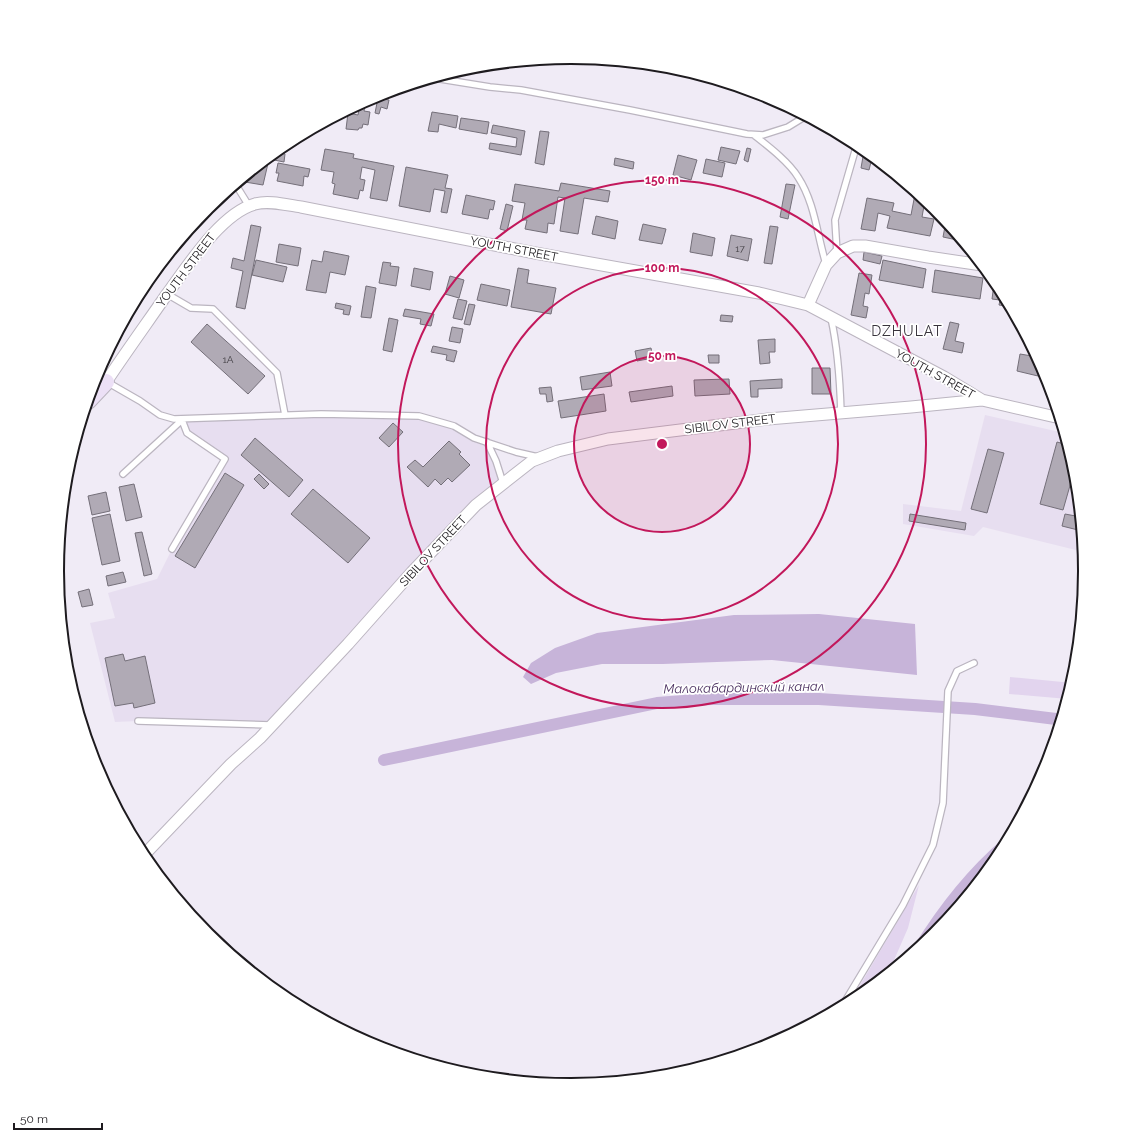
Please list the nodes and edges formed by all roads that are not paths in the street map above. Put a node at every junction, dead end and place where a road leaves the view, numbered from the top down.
1 (445, 80) edge
2 (801, 119) edge
3 (754, 134) junction
4 (855, 151) edge
5 (238, 189) edge
6 (249, 206) junction
7 (837, 253) junction
8 (975, 264) edge
9 (826, 265) junction
10 (167, 294) junction
11 (808, 305) junction
12 (831, 318) junction
13 (106, 382) junction
14 (98, 391) edge
15 (982, 400) junction
16 (841, 413) junction
17 (285, 415) junction
18 (1055, 417) edge
19 (182, 420) junction
20 (487, 442) junction
21 (540, 458) junction
22 (123, 474) dead end
23 (503, 483) junction
24 (172, 549) dead end
25 (974, 663) dead end
26 (138, 721) dead end
27 (272, 725) junction
28 (148, 850) edge
29 (848, 996) edge

1 - 3 lane
2 - 3 lane
3 - 9 lane
4 - 7 lane
5 - 6 lane
6 - 10 street, YOUTH STREET
6 - 11 street, YOUTH STREET
7 - 8 street
7 - 9 street
9 - 11 street
10 - 13 street, YOUTH STREET
10 - 17 lane
11 - 12 street, YOUTH STREET
12 - 15 street, YOUTH STREET
12 - 16 lane
13 - 14 street
13 - 19 lane
15 - 16 street, SIBILOV STREET
15 - 18 street, SIBILOV STREET
16 - 21 street, SIBILOV STREET
17 - 19 lane
17 - 20 lane
19 - 22 lane
19 - 24 lane
20 - 21 lane
20 - 23 lane
21 - 23 street, SIBILOV STREET
23 - 27 street, SIBILOV STREET
25 - 29 lane
26 - 27 lane
27 - 28 street, SIBILOV STREET

